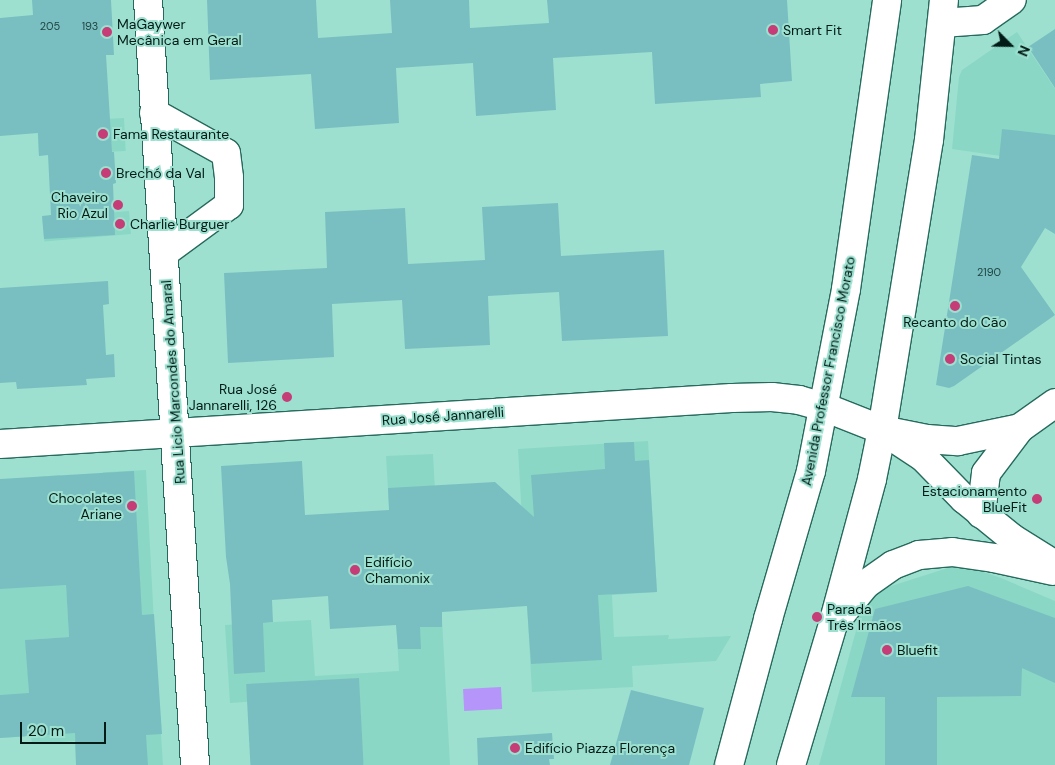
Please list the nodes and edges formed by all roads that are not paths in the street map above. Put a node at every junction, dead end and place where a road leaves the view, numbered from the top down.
1 (148, 0) edge
2 (887, 0) edge
3 (1012, 0) edge
4 (943, 12) edge
5 (154, 114) junction
6 (165, 252) junction
7 (1055, 403) edge
8 (824, 407) junction
9 (1020, 428) junction
10 (882, 430) junction
11 (176, 433) junction
12 (0, 444) edge
13 (982, 514) junction
14 (1055, 565) edge
15 (1055, 572) edge
16 (833, 624) junction
17 (195, 765) edge
18 (728, 765) edge
19 (790, 765) edge

1 - 5 main road, Rua Licio Marcondes do Amaral
2 - 8 main road, Avenida Professor Francisco Morato
3 - 4 main road
4 - 10 main road
5 - 6 main road, Rua Licio Marcondes do Amaral
5 - 6 main road
6 - 11 main road, Rua Licio Marcondes do Amaral
7 - 9 main road
8 - 10 main road, Rua José Jannarelli
8 - 11 main road, Rua José Jannarelli
8 - 18 main road, Avenida Professor Francisco Morato
9 - 10 main road
9 - 13 main road
10 - 13 main road
10 - 16 main road
11 - 12 main road, Rua José Jannarelli
11 - 17 main road, Rua Licio Marcondes do Amaral
13 - 14 main road
15 - 16 main road
16 - 19 main road

